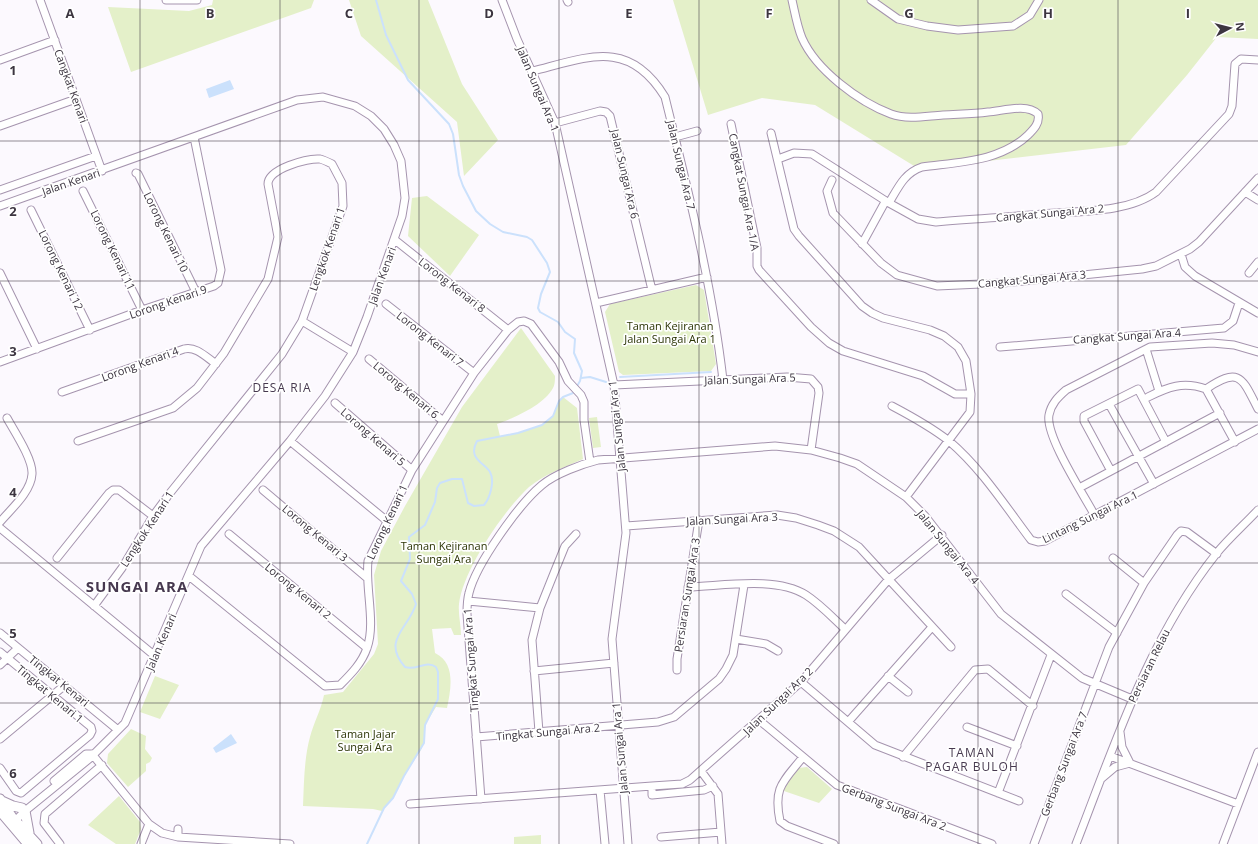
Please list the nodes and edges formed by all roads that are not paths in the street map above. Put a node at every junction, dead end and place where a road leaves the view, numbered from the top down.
1 (40, 0) edge
2 (166, 0) edge
3 (197, 0) edge
4 (502, 0) edge
5 (792, 0) edge
6 (871, 0) edge
7 (1039, 0) edge
8 (55, 40) junction
9 (0, 60) edge
10 (1258, 60) edge
11 (533, 71) junction
12 (76, 99) junction
13 (555, 123) junction
14 (731, 124) dead end
15 (0, 126) edge
16 (698, 131) dead end
17 (771, 133) dead end
18 (194, 137) junction
19 (675, 137) junction
20 (96, 156) junction
21 (778, 159) junction
22 (102, 171) junction
23 (136, 173) dead end
24 (1258, 178) edge
25 (832, 180) dead end
26 (0, 190) edge
27 (83, 191) dead end
28 (1245, 192) junction
29 (1258, 200) edge
30 (887, 202) junction
31 (0, 206) edge
32 (31, 210) dead end
33 (395, 240) junction
34 (862, 244) junction
35 (1181, 254) junction
36 (1258, 262) edge
37 (0, 272) edge
38 (1249, 273) dead end
39 (707, 277) junction
40 (652, 290) junction
41 (196, 292) junction
42 (596, 303) junction
43 (1239, 303) junction
44 (386, 304) dead end
45 (142, 310) junction
46 (1258, 313) edge
47 (302, 321) junction
48 (90, 330) junction
49 (508, 330) junction
50 (1000, 347) dead end
51 (37, 349) junction
52 (1146, 349) junction
53 (353, 352) junction
54 (1258, 352) edge
55 (369, 359) dead end
56 (0, 362) edge
57 (216, 364) junction
58 (474, 373) junction
59 (723, 380) junction
60 (614, 385) junction
61 (1206, 389) junction
62 (1159, 391) junction
63 (62, 392) dead end
64 (971, 394) junction
65 (1148, 397) dead end
66 (335, 403) dead end
67 (1109, 404) junction
68 (892, 406) dead end
69 (1258, 409) edge
70 (1220, 414) junction
71 (7, 418) dead end
72 (443, 422) junction
73 (1258, 429) edge
74 (78, 441) dead end
75 (290, 441) junction
76 (949, 442) junction
77 (1166, 442) junction
78 (1235, 442) junction
79 (811, 450) junction
80 (1138, 456) junction
81 (620, 458) junction
82 (590, 462) junction
83 (412, 470) junction
84 (1111, 471) junction
85 (1154, 484) junction
86 (1079, 488) junction
87 (263, 490) dead end
88 (906, 497) junction
89 (1258, 510) edge
90 (153, 516) junction
91 (1095, 516) junction
92 (699, 520) junction
93 (387, 521) junction
94 (0, 522) edge
95 (626, 526) junction
96 (0, 528) edge
97 (229, 534) dead end
98 (576, 534) dead end
99 (942, 535) junction
100 (1217, 554) junction
101 (57, 558) dead end
102 (1113, 558) dead end
103 (189, 576) junction
104 (366, 577) junction
105 (888, 580) junction
106 (1144, 583) junction
107 (744, 585) junction
108 (688, 587) junction
109 (1066, 594) dead end
110 (468, 601) junction
111 (94, 606) junction
112 (540, 608) junction
113 (932, 627) junction
114 (845, 629) junction
115 (0, 633) edge
116 (1117, 633) junction
117 (736, 640) junction
118 (951, 647) dead end
119 (18, 648) junction
120 (367, 648) junction
121 (0, 652) edge
122 (778, 652) dead end
123 (1051, 655) junction
124 (155, 656) junction
125 (8, 658) junction
126 (614, 663) junction
127 (0, 665) edge
128 (677, 670) dead end
129 (534, 671) junction
130 (888, 676) junction
131 (800, 682) junction
132 (65, 685) junction
133 (1094, 685) junction
134 (908, 692) dead end
135 (53, 696) junction
136 (1132, 699) junction
137 (1033, 706) junction
138 (760, 720) junction
139 (848, 722) junction
140 (619, 726) junction
141 (967, 727) dead end
142 (118, 730) junction
143 (1120, 730) junction
144 (539, 732) junction
145 (476, 737) junction
146 (0, 739) edge
147 (1016, 746) junction
148 (1258, 752) edge
149 (92, 754) junction
150 (1110, 756) junction
151 (803, 757) junction
152 (903, 757) junction
153 (1130, 763) junction
154 (102, 765) junction
155 (0, 768) edge
156 (701, 771) junction
157 (1101, 779) junction
158 (652, 786) junction
159 (713, 786) junction
160 (624, 788) junction
161 (600, 790) junction
162 (998, 793) junction
163 (481, 799) junction
164 (1, 800) edge
165 (1019, 801) dead end
166 (410, 804) dead end
167 (1238, 804) junction
168 (23, 810) junction
169 (0, 811) edge
170 (12, 821) junction
171 (149, 824) junction
172 (178, 829) dead end
173 (721, 832) junction
174 (178, 837) junction
175 (661, 837) dead end
176 (32, 842) edge
177 (60, 844) edge
178 (142, 844) edge
179 (290, 844) edge
180 (605, 844) edge
181 (628, 844) edge
182 (722, 844) edge
183 (834, 844) edge
184 (992, 844) edge
185 (1034, 844) edge
186 (1076, 844) edge
187 (1223, 844) edge

1 - 8 street, Cangkat Kenari
2 - 3 street
4 - 11 street, Jalan Sungai Ara 1
5 - 30 street
6 - 7 street
8 - 9 street
8 - 12 street, Cangkat Kenari
10 - 30 street, Cangkat Sungai Ara 2
11 - 13 street, Jalan Sungai Ara 1
11 - 19 street, Jalan Sungai Ara 7
12 - 15 street
12 - 20 street, Cangkat Kenari
13 - 40 street, Jalan Sungai Ara 6
13 - 42 street, Jalan Sungai Ara 1
14 - 64 street, Cangkat Sungai Ara 1/A
16 - 19 street
17 - 21 street
18 - 22 street, Jalan Kenari
18 - 33 street, Jalan Kenari
18 - 41 street, Lorong Kenari 9
19 - 39 street, Jalan Sungai Ara 7
20 - 22 street, Cangkat Kenari
20 - 26 street
21 - 30 street, Cangkat Sungai Ara 2
21 - 64 street
22 - 31 street, Jalan Kenari
23 - 41 street, Lorong Kenari 10
24 - 28 street, Cangkat Sungai Ara 3
25 - 34 street, Cangkat Sungai Ara 3
27 - 45 street, Lorong Kenari 11
28 - 29 street
28 - 35 street, Cangkat Sungai Ara 3
30 - 34 street
32 - 48 street, Lorong Kenari 12
33 - 49 street, Lorong Kenari 8
33 - 53 street, Jalan Kenari
34 - 35 street, Cangkat Sungai Ara 3
35 - 43 street
36 - 38 street
37 - 51 street
39 - 40 street
39 - 59 street, Jalan Sungai Ara 7
40 - 42 street
41 - 45 street, Lorong Kenari 9
42 - 60 street, Jalan Sungai Ara 1
43 - 46 street
43 - 50 street, Cangkat Sungai Ara 4
44 - 58 street, Lorong Kenari 7
45 - 48 street, Lorong Kenari 9
47 - 53 street
47 - 57 street, Lengkok Kenari 1
47 - 90 street, Lengkok Kenari 1
48 - 51 street, Lorong Kenari 9
49 - 58 street, Lorong Kenari 1
49 - 82 street, Lorong Kenari 1
51 - 56 street, Lorong Kenari 9
52 - 54 street
52 - 62 street
52 - 86 street
53 - 75 street, Jalan Kenari
55 - 72 street, Lorong Kenari 6
57 - 63 street, Lorong Kenari 4
57 - 74 street, Lengkok Kenari 1
58 - 72 street, Lorong Kenari 1
59 - 60 street, Jalan Sungai Ara 5
59 - 79 street, Jalan Sungai Ara 5
60 - 81 street, Jalan Sungai Ara 1
61 - 62 street
61 - 69 street
61 - 70 street
62 - 65 street
64 - 76 street
66 - 83 street, Lorong Kenari 5
67 - 77 street
67 - 80 street
67 - 84 street
68 - 76 street, Lintang Sungai Ara 1
70 - 77 street
70 - 78 street
71 - 94 street
72 - 83 street, Lorong Kenari 1
73 - 78 street, Lintang Sungai Ara 1
75 - 93 street
75 - 103 street, Jalan Kenari
76 - 88 street
76 - 91 street, Lintang Sungai Ara 1
77 - 80 street
78 - 85 street, Lintang Sungai Ara 1
79 - 81 street, Jalan Sungai Ara 4
79 - 88 street, Jalan Sungai Ara 4
80 - 84 street
80 - 85 street
81 - 82 street, Tingkat Sungai Ara 1
81 - 95 street, Jalan Sungai Ara 1
82 - 110 street, Tingkat Sungai Ara 1
83 - 93 street, Lorong Kenari 1
84 - 86 street
85 - 91 street, Lintang Sungai Ara 1
86 - 91 street
87 - 104 street, Lorong Kenari 3
88 - 99 street, Jalan Sungai Ara 4
89 - 100 street, Persiaran Relau
90 - 101 street
90 - 111 street, Lengkok Kenari 1
92 - 95 street, Jalan Sungai Ara 3
92 - 105 street, Jalan Sungai Ara 3
92 - 108 street, Persiaran Sungai Ara 3
93 - 104 street, Lorong Kenari 1
95 - 126 street, Jalan Sungai Ara 1
96 - 111 street
97 - 120 street, Lorong Kenari 2
98 - 112 street
99 - 105 street, Jalan Sungai Ara 2
99 - 123 street, Jalan Sungai Ara 4
100 - 106 street, Gerbang Sungai Ara 7
100 - 136 street, Persiaran Relau
102 - 106 street
103 - 120 street, Lorong Kenari 1
103 - 124 street, Jalan Kenari
104 - 120 street, Lorong Kenari 1
105 - 113 street, Jalan Sungai Ara 3
105 - 114 street, Jalan Sungai Ara 2
106 - 116 street, Gerbang Sungai Ara 7
107 - 108 street
107 - 114 street
107 - 117 street, Tingkat Sungai Ara 2
108 - 128 street, Persiaran Sungai Ara 3
109 - 116 street
110 - 112 street
110 - 145 street, Tingkat Sungai Ara 1
111 - 124 street
112 - 129 street
113 - 118 street, Jalan Sungai Ara 3
113 - 130 street
114 - 131 street, Jalan Sungai Ara 2
115 - 119 street, Tingkat Kenari
116 - 133 street, Gerbang Sungai Ara 7
117 - 122 street
117 - 140 street, Tingkat Sungai Ara 2
119 - 125 street
119 - 132 street, Tingkat Kenari
121 - 125 street, Tingkat Kenari 1
123 - 133 street, Jalan Sungai Ara 4
123 - 137 street
124 - 142 street, Jalan Kenari
125 - 127 street
125 - 135 street, Tingkat Kenari 1
126 - 129 street
126 - 140 street, Jalan Sungai Ara 1
129 - 144 street
130 - 134 street
130 - 139 street
131 - 138 street, Jalan Sungai Ara 2
131 - 139 street
132 - 135 street
132 - 142 street, Tingkat Kenari
133 - 136 street, Jalan Sungai Ara 4
133 - 185 street, Gerbang Sungai Ara 7
135 - 146 street
135 - 155 street, Tingkat Kenari 1
136 - 143 street, Persiaran Relau
137 - 147 street
137 - 152 street
138 - 151 street, Gerbang Sungai Ara 2
138 - 156 street, Jalan Sungai Ara 2
139 - 152 street
140 - 144 street, Tingkat Sungai Ara 2
140 - 160 street, Jalan Sungai Ara 1
141 - 147 street
142 - 149 street, Jalan Kenari
143 - 150 street, Persiaran Relau
143 - 153 street
144 - 145 street, Tingkat Sungai Ara 2
145 - 163 street, Tingkat Sungai Ara 1
147 - 162 street
148 - 167 street
149 - 154 street
149 - 168 street, Jalan Kenari
150 - 153 street
150 - 157 street, Persiaran Relau
151 - 183 street
151 - 184 street, Gerbang Sungai Ara 2
152 - 162 street
153 - 157 street
153 - 167 street
154 - 171 street
154 - 177 street
156 - 158 street, Jalan Sungai Ara 2
156 - 159 street
157 - 186 street, Persiaran Relau
158 - 159 street
158 - 160 street, Jalan Sungai Ara 2
159 - 173 street
160 - 161 street
160 - 181 street, Jalan Sungai Ara 1
161 - 163 street
161 - 180 street
162 - 165 street
163 - 166 street
164 - 168 main road
164 - 170 main road
167 - 187 street
168 - 170 street, Jalan Kenari
168 - 176 main road
169 - 170 main road
170 - 176 main road
171 - 174 street
171 - 178 street
172 - 174 street
173 - 175 street
173 - 182 street
174 - 179 street

